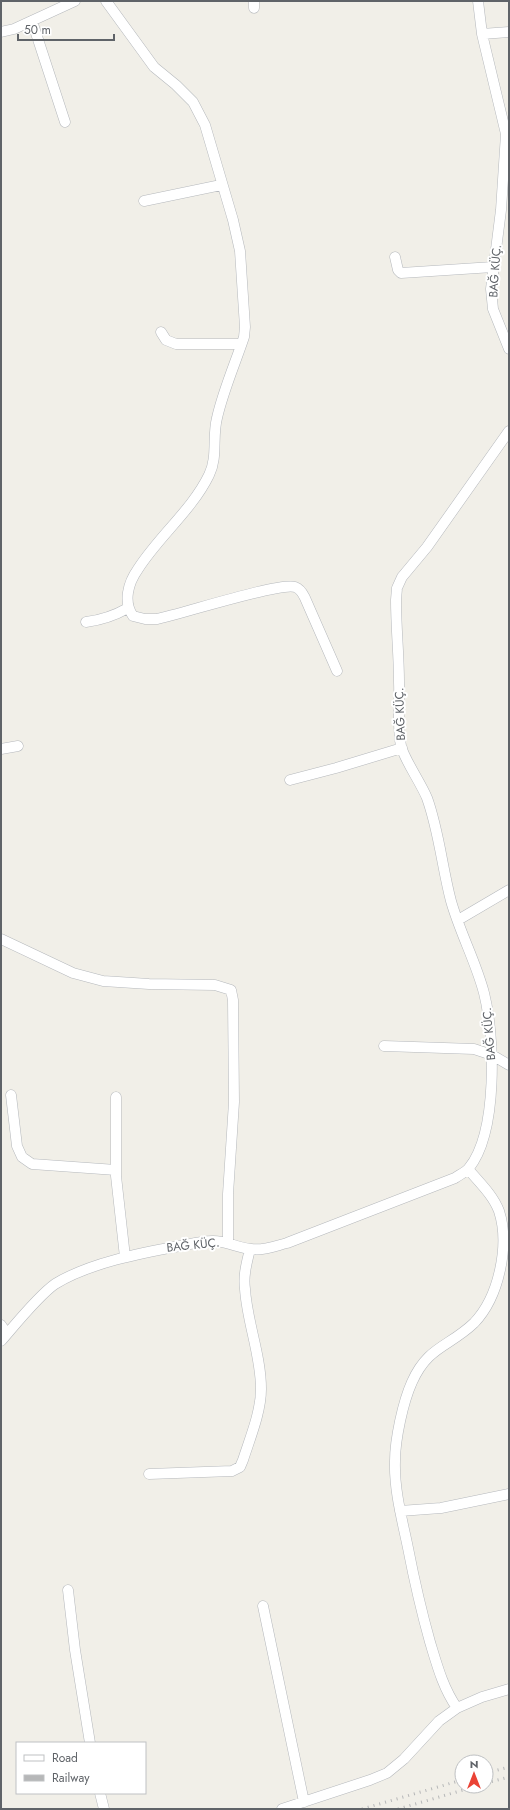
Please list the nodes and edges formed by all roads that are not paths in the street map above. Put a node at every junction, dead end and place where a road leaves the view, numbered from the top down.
1 (75, 1) edge
2 (106, 1) edge
3 (478, 1) edge
4 (32, 21) junction
5 (1, 32) edge
6 (509, 32) edge
7 (482, 34) junction
8 (66, 122) dead end
9 (508, 134) edge
10 (222, 185) junction
11 (144, 201) dead end
12 (395, 257) dead end
13 (492, 267) junction
14 (161, 332) dead end
15 (241, 344) junction
16 (509, 350) edge
17 (509, 431) edge
18 (128, 608) junction
19 (86, 622) dead end
20 (337, 671) dead end
21 (18, 746) dead end
22 (402, 748) junction
23 (1, 749) edge
24 (290, 780) dead end
25 (509, 890) edge
26 (458, 920) junction
27 (1, 938) edge
28 (384, 1046) dead end
29 (492, 1055) junction
30 (509, 1065) edge
31 (11, 1095) dead end
32 (116, 1097) dead end
33 (116, 1170) junction
34 (468, 1170) junction
35 (228, 1242) junction
36 (250, 1249) junction
37 (125, 1257) junction
38 (1, 1325) edge
39 (4, 1338) edge
40 (149, 1474) dead end
41 (509, 1494) edge
42 (400, 1511) junction
43 (68, 1590) dead end
44 (263, 1606) dead end
45 (509, 1689) edge
46 (457, 1708) junction
47 (90, 1742) edge
48 (100, 1794) edge
49 (304, 1802) junction
50 (104, 1809) edge
51 (282, 1809) edge

1 - 4 street
2 - 10 street
3 - 7 street, BAĞ KÜÇ.
4 - 5 street
4 - 8 street
6 - 7 street
7 - 9 street, BAĞ KÜÇ.
9 - 13 street, BAĞ KÜÇ.
10 - 11 street
10 - 15 street
12 - 13 street
13 - 16 street, BAĞ KÜÇ.
14 - 15 street
15 - 18 street
17 - 22 street, BAĞ KÜÇ.
18 - 19 street
18 - 20 street
21 - 23 street
22 - 24 street
22 - 26 street, BAĞ KÜÇ.
25 - 26 street
26 - 29 street, BAĞ KÜÇ.
27 - 35 street
28 - 29 street
29 - 30 street
29 - 34 street, BAĞ KÜÇ.
31 - 33 street
32 - 33 street
33 - 37 street
34 - 36 street, BAĞ KÜÇ.
34 - 42 street
35 - 36 street, BAĞ KÜÇ.
35 - 37 street, BAĞ KÜÇ.
36 - 40 street
37 - 39 street, BAĞ KÜÇ.
38 - 39 street
41 - 42 street
42 - 46 street
43 - 47 street
44 - 49 street
45 - 46 street
46 - 49 street
48 - 50 street
49 - 51 street

